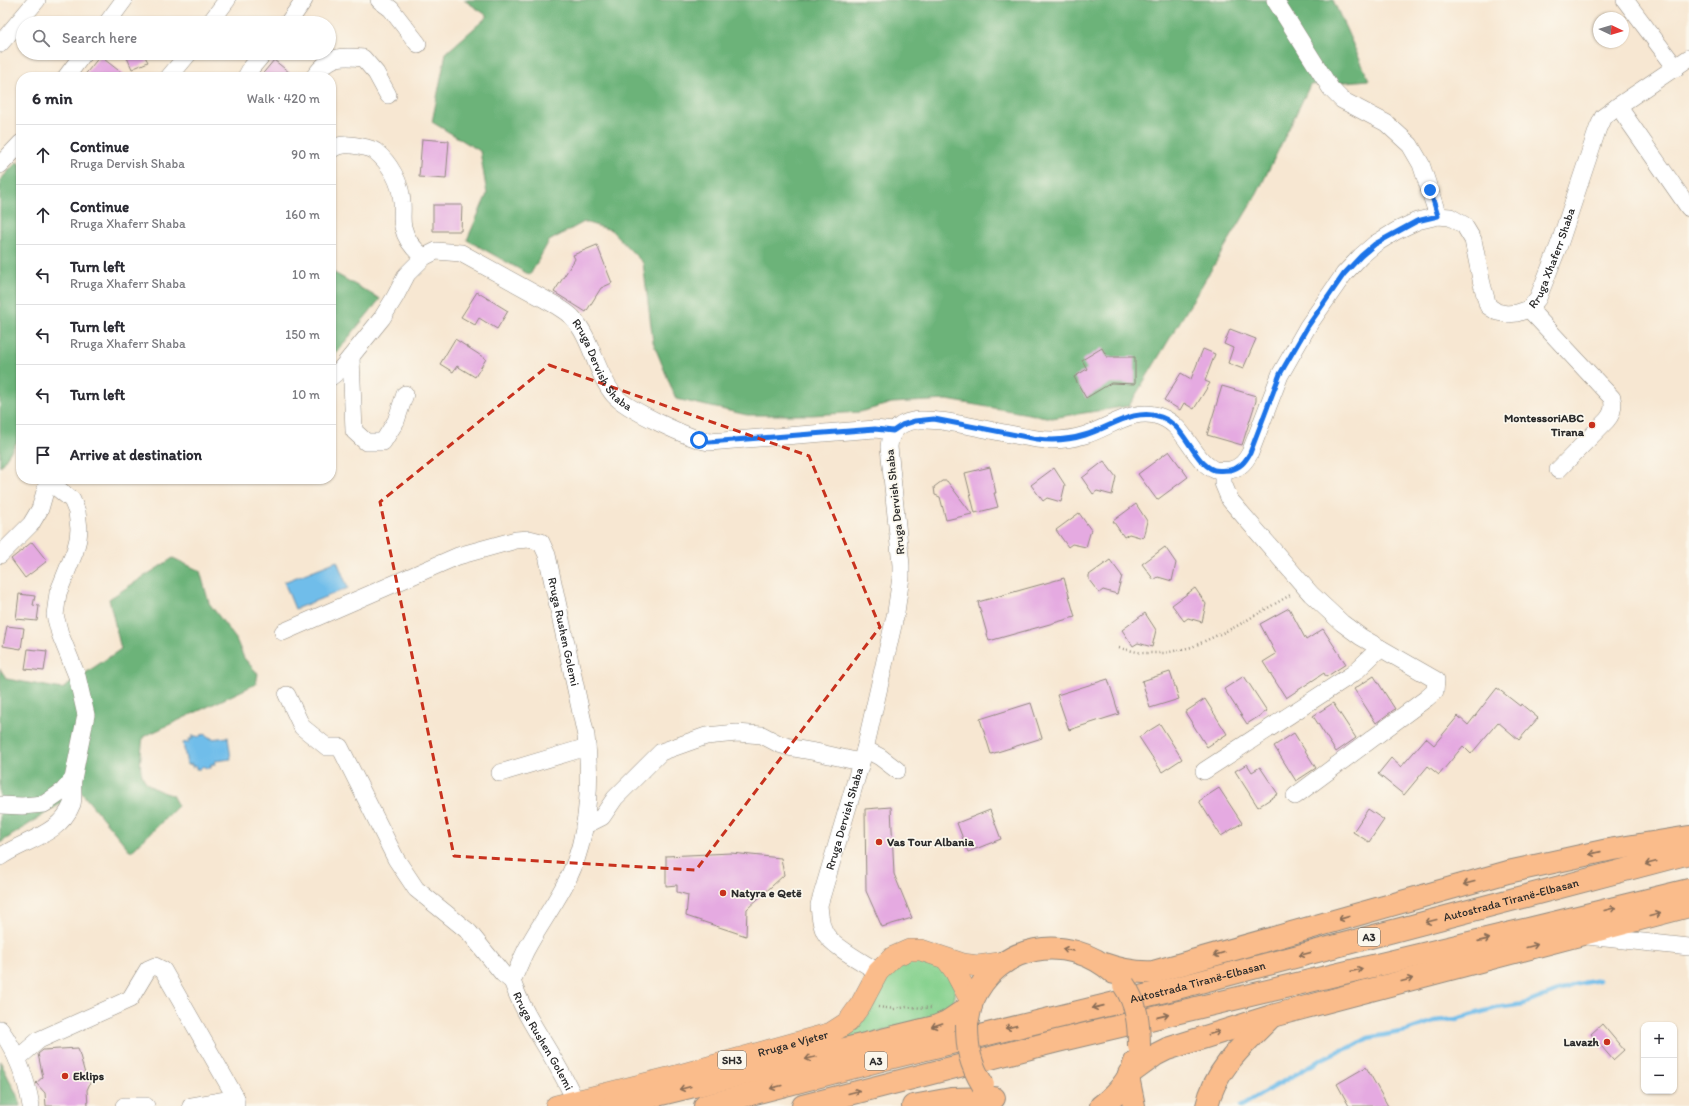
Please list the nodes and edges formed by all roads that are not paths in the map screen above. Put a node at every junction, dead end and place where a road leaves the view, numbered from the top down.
1 (38, 0) edge
2 (124, 0) edge
3 (227, 0) edge
4 (304, 0) edge
5 (380, 0) edge
6 (1275, 0) edge
7 (1625, 0) edge
8 (24, 16) edge
9 (111, 16) edge
10 (215, 16) edge
11 (293, 16) edge
12 (16, 25) edge
13 (0, 44) edge
14 (418, 44) dead end
15 (336, 58) edge
16 (79, 60) edge
17 (182, 60) edge
18 (258, 60) edge
19 (331, 60) edge
20 (1682, 63) edge
21 (70, 72) edge
22 (173, 72) edge
23 (249, 72) edge
24 (319, 72) edge
25 (388, 96) dead end
26 (1618, 106) junction
27 (336, 147) edge
28 (16, 148) edge
29 (0, 165) edge
30 (1689, 208) edge
31 (1438, 216) junction
32 (424, 257) junction
33 (1528, 309) junction
34 (351, 357) junction
35 (336, 373) edge
36 (405, 394) dead end
37 (893, 431) junction
38 (1558, 470) dead end
39 (1223, 471) junction
40 (46, 484) edge
41 (52, 484) edge
42 (0, 555) edge
43 (283, 632) dead end
44 (1380, 648) junction
45 (287, 695) dead end
46 (587, 747) junction
47 (863, 756) junction
48 (897, 770) dead end
49 (1204, 771) dead end
50 (500, 773) dead end
51 (72, 779) junction
52 (1295, 796) dead end
53 (0, 805) edge
54 (584, 826) junction
55 (1689, 837) edge
56 (1689, 853) edge
57 (0, 857) edge
58 (1689, 890) edge
59 (1689, 906) edge
60 (1576, 934) junction
61 (1685, 948) edge
62 (947, 960) junction
63 (1006, 962) junction
64 (1104, 964) junction
65 (878, 972) junction
66 (512, 981) junction
67 (970, 1011) junction
68 (1272, 1016) junction
69 (0, 1029) edge
70 (17, 1059) junction
71 (1129, 1076) junction
72 (995, 1100) edge
73 (236, 1102) edge
74 (565, 1103) edge
75 (31, 1106) edge
76 (124, 1106) edge
77 (146, 1106) edge
78 (190, 1106) edge
79 (612, 1106) edge
80 (705, 1106) edge
81 (802, 1106) edge
82 (912, 1106) edge
83 (1101, 1106) edge
84 (1134, 1106) edge
85 (1207, 1106) edge

1 - 8 street
2 - 9 street
3 - 10 street
4 - 11 street
5 - 14 street
6 - 31 street
7 - 20 street
12 - 13 street
15 - 25 street
16 - 21 street
17 - 22 street
18 - 23 street
19 - 24 street
20 - 26 street, Rruga Xhaferr Shaba
26 - 30 street
26 - 33 street, Rruga Xhaferr Shaba
27 - 32 street
28 - 29 street
31 - 33 street, Rruga Xhaferr Shaba
31 - 39 street, Rruga Xhaferr Shaba
32 - 34 street, Rruga Dervish Shaba
32 - 37 street, Rruga Dervish Shaba
33 - 38 street
34 - 35 street, Rruga Dervish Shaba
34 - 36 street
37 - 39 street
37 - 47 street, Rruga Dervish Shaba
39 - 44 street
40 - 42 street
41 - 51 street
43 - 46 street, Rruga Rushen Golemi
44 - 49 street
44 - 52 street
45 - 66 street, Rruga Rushen Golemi
46 - 50 street
46 - 54 street, Rruga Rushen Golemi
47 - 48 street
47 - 54 street
47 - 65 street, Rruga Dervish Shaba
51 - 53 street
51 - 57 street
54 - 66 street, Rruga Rushen Golemi
55 -> 64 highway
56 -> 80 highway, Autostrada Tiranë-Elbasan / A3
81 -> 58 highway, Autostrada Tiranë-Elbasan / A3
60 -> 59 highway
60 - 61 street
68 -> 60 highway
62 - 63 main road, Rruga e Vjeter / SH3
62 - 65 main road, Rruga e Vjeter / SH3
62 - 67 main road
64 -> 63 highway
63 - 67 highway
64 - 71 highway, bridge
65 - 74 main road, Rruga e Vjeter / SH3
66 - 74 street, Rruga Rushen Golemi
67 - 72 highway, bridge
67 -> 79 highway
71 -> 68 highway
68 - 85 highway
69 - 70 street
70 - 73 street
70 - 75 street
71 - 83 highway
71 - 84 highway
72 - 82 highway
73 - 78 street
76 - 77 street

